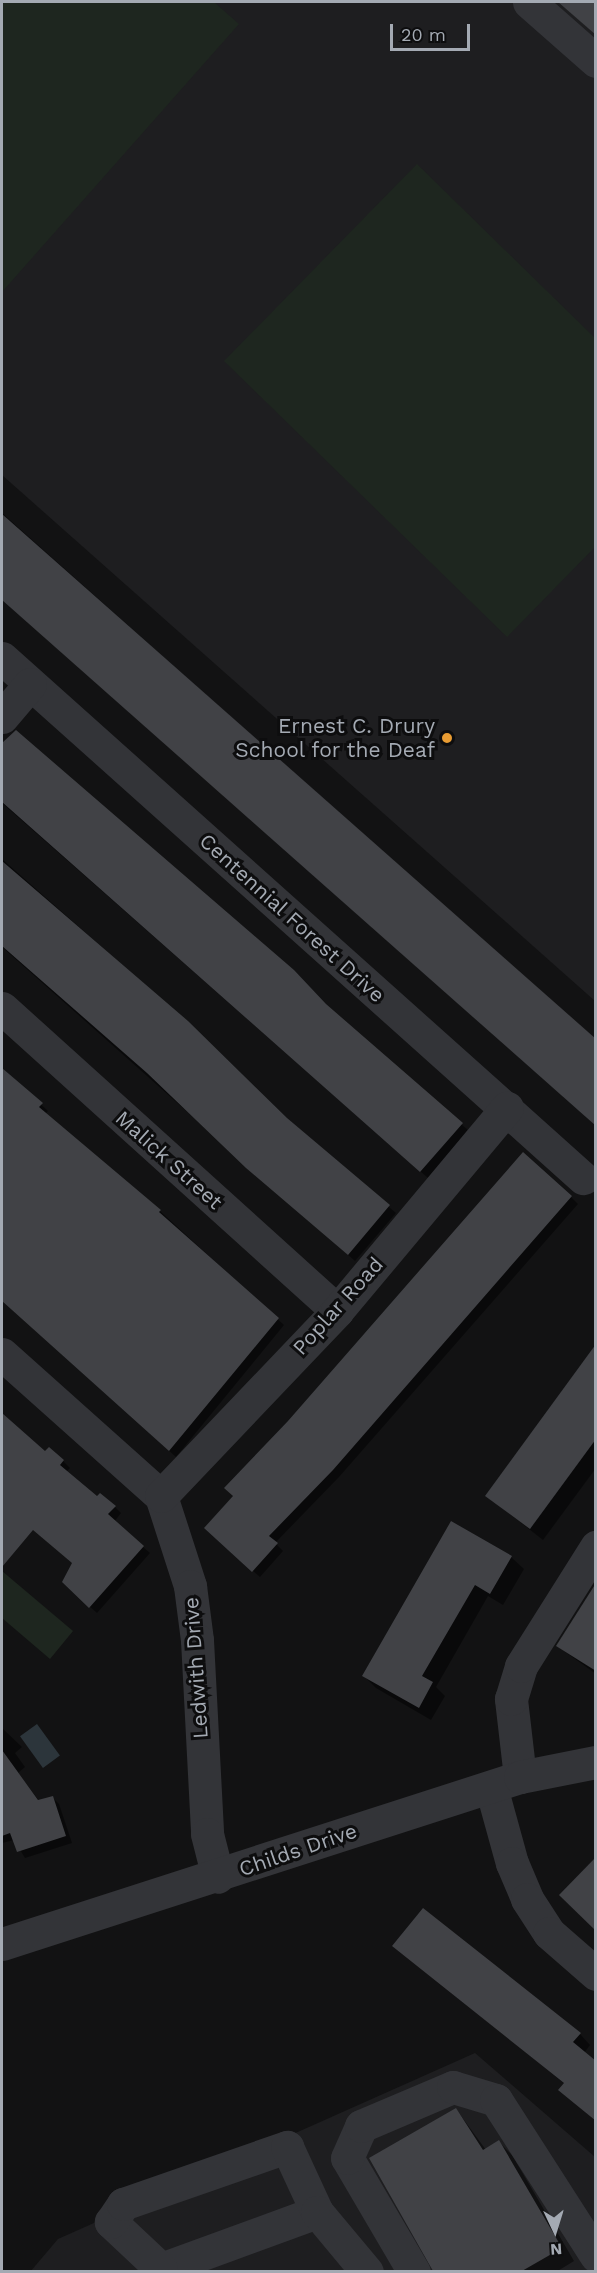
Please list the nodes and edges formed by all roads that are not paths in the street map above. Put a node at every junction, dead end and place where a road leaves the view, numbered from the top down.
1 (529, 2) edge
2 (596, 60) edge
3 (2, 658) edge
4 (30, 684) junction
5 (2, 717) edge
6 (2, 1008) edge
7 (507, 1108) junction
8 (583, 1178) dead end
9 (337, 1311) junction
10 (2, 1354) edge
11 (160, 1496) junction
12 (596, 1547) edge
13 (596, 1762) edge
14 (505, 1782) junction
15 (218, 1877) junction
16 (2, 1944) edge
17 (596, 1974) edge
18 (317, 2212) junction
19 (596, 2256) edge
20 (368, 2271) edge
21 (414, 2271) edge

1 - 2 street
3 - 4 street, Centennial Forest Drive
4 - 5 street
4 - 7 street, Centennial Forest Drive
6 - 9 street, Malick Street
7 - 8 street, Centennial Forest Drive
7 - 9 street, Poplar Road
9 - 11 street, Poplar Road
10 - 11 street, Ledwith Drive
11 - 15 street, Ledwith Drive
12 - 14 street
13 - 14 street, Childs Drive
14 - 15 street, Childs Drive
14 - 17 street
15 - 16 street, Childs Drive
18 - 18 street
18 - 20 street
19 - 21 street

